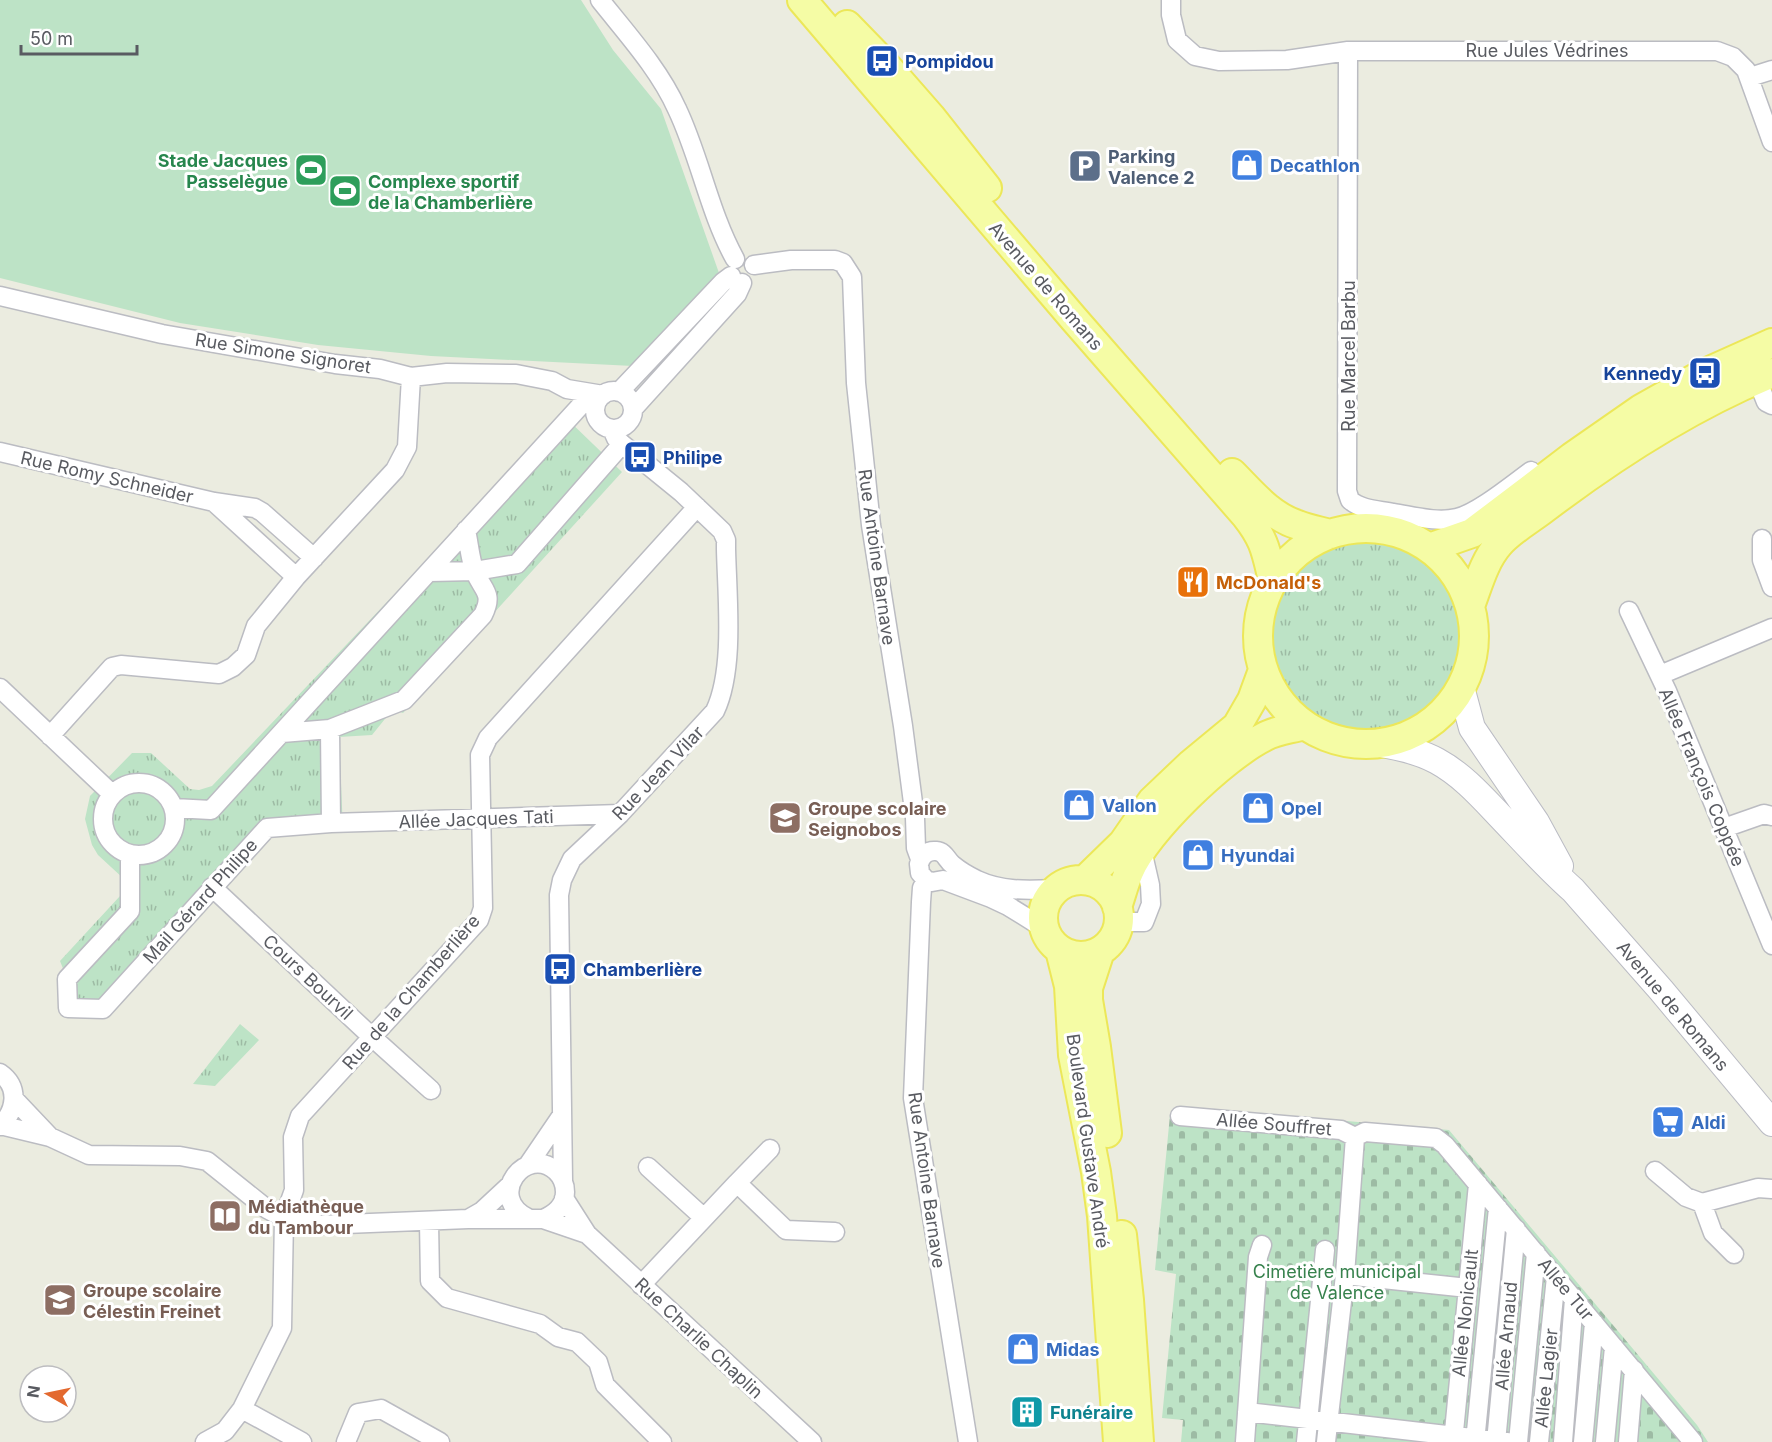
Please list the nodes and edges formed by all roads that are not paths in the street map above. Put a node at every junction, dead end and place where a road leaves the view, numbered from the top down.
1 (600, 0) edge
2 (1171, 0) edge
3 (807, 1) edge
4 (1348, 51) junction
5 (1745, 70) junction
6 (1772, 70) edge
7 (1772, 142) edge
8 (736, 273) junction
9 (0, 296) edge
10 (1772, 343) edge
11 (1765, 376) edge
12 (411, 377) junction
13 (567, 389) junction
14 (611, 394) junction
15 (1772, 405) edge
16 (589, 410) junction
17 (631, 414) junction
18 (612, 429) junction
19 (630, 450) junction
20 (0, 452) edge
21 (214, 502) junction
22 (1517, 503) junction
23 (697, 507) junction
24 (466, 530) junction
25 (1330, 534) junction
26 (1762, 539) dead end
27 (1429, 548) junction
28 (314, 558) junction
29 (474, 571) junction
30 (429, 572) junction
31 (296, 577) junction
32 (1273, 580) junction
33 (1772, 587) edge
34 (1470, 606) junction
35 (1629, 611) dead end
36 (1772, 628) edge
37 (1263, 670) junction
38 (1660, 675) junction
39 (1461, 687) junction
40 (0, 688) edge
41 (1304, 725) junction
42 (330, 729) junction
43 (282, 733) junction
44 (50, 736) junction
45 (1380, 744) junction
46 (111, 794) junction
47 (174, 808) junction
48 (620, 814) junction
49 (1772, 816) edge
50 (482, 818) junction
51 (331, 823) junction
52 (1724, 828) junction
53 (130, 855) junction
54 (927, 855) junction
55 (940, 875) junction
56 (1085, 880) junction
57 (212, 887) junction
58 (1057, 889) junction
59 (1573, 890) junction
60 (1118, 915) junction
61 (1052, 940) junction
62 (1772, 945) edge
63 (1100, 951) junction
64 (372, 1037) junction
65 (0, 1073) edge
66 (431, 1090) dead end
67 (14, 1099) junction
68 (562, 1115) junction
69 (1180, 1116) dead end
70 (1772, 1123) edge
71 (0, 1125) edge
72 (50, 1137) junction
73 (1355, 1137) junction
74 (1436, 1138) joint
75 (770, 1149) dead end
76 (528, 1165) junction
77 (648, 1167) dead end
78 (1655, 1171) dead end
79 (737, 1183) junction
80 (1478, 1184) junction
81 (510, 1185) junction
82 (563, 1189) junction
83 (1772, 1189) edge
84 (1702, 1203) junction
85 (1498, 1208) junction
86 (284, 1218) junction
87 (704, 1218) junction
88 (468, 1219) junction
89 (536, 1219) junction
90 (429, 1221) junction
91 (1516, 1229) junction
92 (835, 1232) dead end
93 (587, 1234) junction
94 (1262, 1245) dead end
95 (1324, 1250) dead end
96 (1536, 1253) junction
97 (1734, 1254) dead end
98 (1345, 1275) junction
99 (1556, 1277) junction
100 (641, 1284) junction
101 (1468, 1288) junction
102 (1574, 1299) junction
103 (1594, 1323) junction
104 (1614, 1347) junction
105 (1634, 1370) junction
106 (242, 1409) junction
107 (1247, 1412) junction
108 (1308, 1419) junction
109 (1328, 1421) junction
110 (1453, 1439) edge
111 (1475, 1440) edge
112 (205, 1442) edge
113 (302, 1442) edge
114 (346, 1442) edge
115 (440, 1442) edge
116 (662, 1442) edge
117 (812, 1442) edge
118 (968, 1442) edge
119 (1118, 1442) edge
120 (1139, 1442) edge
121 (1245, 1442) edge
122 (1306, 1442) edge
123 (1326, 1442) edge
124 (1500, 1442) edge
125 (1518, 1442) edge
126 (1539, 1442) edge
127 (1563, 1442) edge
128 (1583, 1442) edge
129 (1605, 1442) edge
130 (1628, 1442) edge
131 (1694, 1442) edge

1 - 8 street
2 - 4 street, Rue Jules Védrines
3 - 25 main road, Avenue de Romans
3 - 32 main road, Avenue de Romans
4 - 5 street, Rue Jules Védrines
4 - 22 street, Rue Marcel Barbu
5 - 6 street
5 - 7 street
8 - 14 street
8 - 17 street
8 - 54 street, Rue Antoine Barnave
9 - 12 street, Rue Simone Signoret
10 - 22 main road
11 - 15 street
11 - 22 main road
12 - 13 street, Rue Simone Signoret
12 - 28 street
13 - 14 street, Rue Simone Signoret
13 - 16 street, Rue Simone Signoret
14 - 16 street
14 - 17 street
16 - 18 street
16 - 24 street
17 - 18 street
17 - 19 street
18 - 19 street, Rue Jean Vilar
19 - 23 street, Rue Jean Vilar
19 - 29 street
20 - 21 street, Rue Romy Schneider
21 - 28 street, Rue Romy Schneider
21 - 31 street, Rue Romy Schneider
22 - 27 main road
22 - 34 main road
23 - 48 street, Rue Jean Vilar
23 - 50 street, Rue de la Chamberlière
24 - 29 street
24 - 30 street
25 - 27 main road
25 - 32 main road
26 - 33 street
27 - 34 main road
28 - 31 street
29 - 30 street
29 - 42 street
30 - 43 street
31 - 44 street
32 - 37 main road
34 - 39 main road
35 - 38 street, Allée François Coppée
36 - 38 street
37 - 41 main road
37 - 56 main road
38 - 52 street, Allée François Coppée
39 - 45 main road
39 - 59 main road, Avenue de Romans
40 - 44 street
41 - 45 main road
41 - 60 main road, Boulevard Gustave André
42 - 43 street
42 - 51 street
43 - 47 street
44 - 46 street
45 - 59 main road, Avenue de Romans
46 - 47 street
46 - 53 street
47 - 53 street
48 - 50 street, Allée Jacques Tati
48 - 68 street, Rue Jean Vilar
49 - 52 street
50 - 51 street, Allée Jacques Tati
50 - 64 street, Rue de la Chamberlière
51 - 57 street, Mail Gérard Philipe
52 - 62 street, Allée François Coppée
53 - 57 street, Mail Gérard Philipe
54 - 55 street
54 - 55 street
55 - 58 street
55 - 61 street
55 - 118 street, Rue Antoine Barnave
56 - 58 main road
56 - 60 main road
57 - 64 street, Cours Bourvil
58 - 61 main road, Boulevard Gustave André
59 - 70 main road, Avenue de Romans
60 - 63 main road, Boulevard Gustave André
61 - 63 main road
61 - 119 main road, Boulevard Gustave André
63 - 120 main road, Boulevard Gustave André
64 - 66 street, Cours Bourvil
64 - 86 street, Rue de la Chamberlière
65 - 67 street
67 - 71 street
67 - 72 street
68 - 76 street
68 - 82 street, Rue Jean Vilar
69 - 73 street, Allée Souffret
71 - 72 street
72 - 86 street
73 - 74 street, Allée Souffret
73 - 98 street
74 - 80 street, Allée Tur
75 - 79 street
76 - 81 street
76 - 82 street
77 - 87 street
78 - 84 street
79 - 87 street
79 - 92 street
80 - 85 street, Allée Tur
80 - 101 street, Allée Nonicault
81 - 88 street
81 - 89 street
82 - 89 street
82 - 93 street, Rue Charlie Chaplin
83 - 84 street
84 - 97 street
85 - 91 street, Allée Tur
85 - 111 street
86 - 90 street
86 - 106 street, Rue de la Chamberlière
87 - 100 street
88 - 89 street
88 - 90 street
89 - 93 street, Rue Charlie Chaplin
90 - 116 street
91 - 96 street, Allée Tur
91 - 124 street, Allée Arnaud
93 - 100 street, Rue Charlie Chaplin
94 - 107 street
95 - 108 street
96 - 99 street, Allée Tur
96 - 125 street
98 - 101 street
98 - 109 street
99 - 102 street, Allée Tur
99 - 126 street, Allée Lagier
100 - 117 street, Rue Charlie Chaplin
101 - 110 street, Allée Nonicault
102 - 103 street, Allée Tur
102 - 127 street
103 - 104 street, Allée Tur
103 - 128 street
104 - 105 street, Allée Tur
104 - 129 street
105 - 130 street
105 - 131 street, Allée Tur
106 - 112 street, Rue de la Chamberlière
106 - 113 street
107 - 108 street
107 - 121 street
108 - 109 street
108 - 122 street
109 - 110 street
109 - 123 street
110 - 111 street
111 - 124 street
114 - 115 street

